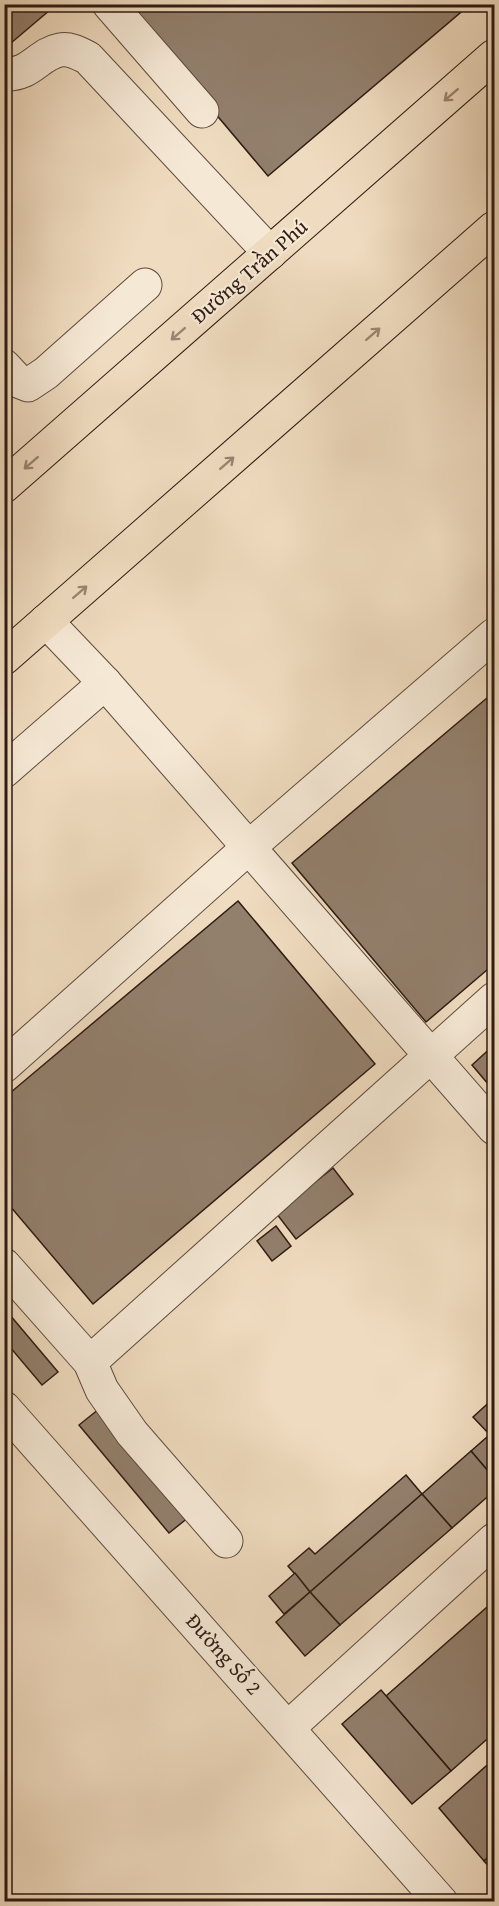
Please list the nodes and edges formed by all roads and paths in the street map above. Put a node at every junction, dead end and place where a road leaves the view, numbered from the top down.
1 (109, 4) edge
2 (495, 56) edge
3 (4, 74) edge
4 (202, 111) dead end
5 (495, 228) edge
6 (270, 253) junction
7 (145, 285) dead end
8 (4, 366) edge
9 (4, 486) edge
10 (46, 621) junction
11 (495, 635) edge
12 (4, 658) edge
13 (105, 683) junction
14 (4, 771) edge
15 (248, 848) junction
16 (495, 999) edge
17 (430, 1055) junction
18 (4, 1066) edge
19 (495, 1128) edge
20 (4, 1264) edge
21 (90, 1362) junction
22 (4, 1408) edge
23 (495, 1540) edge
24 (226, 1541) dead end
25 (289, 1727) junction
26 (441, 1902) edge

1 - 4 street
2 -> 6 main road, Đường Trần Phú
3 - 6 street
10 -> 5 main road
6 -> 9 main road, Đường Trần Phú
7 - 8 street
10 - 12 main road
10 - 13 street
11 - 15 street
13 - 14 street
13 - 15 street
15 - 17 street
15 - 18 street
16 - 17 street
17 - 19 street
17 - 21 street
20 - 21 street
21 - 24 street
22 - 25 street, Đường Số 2
23 - 25 street
25 - 26 street, Đường Số 2

